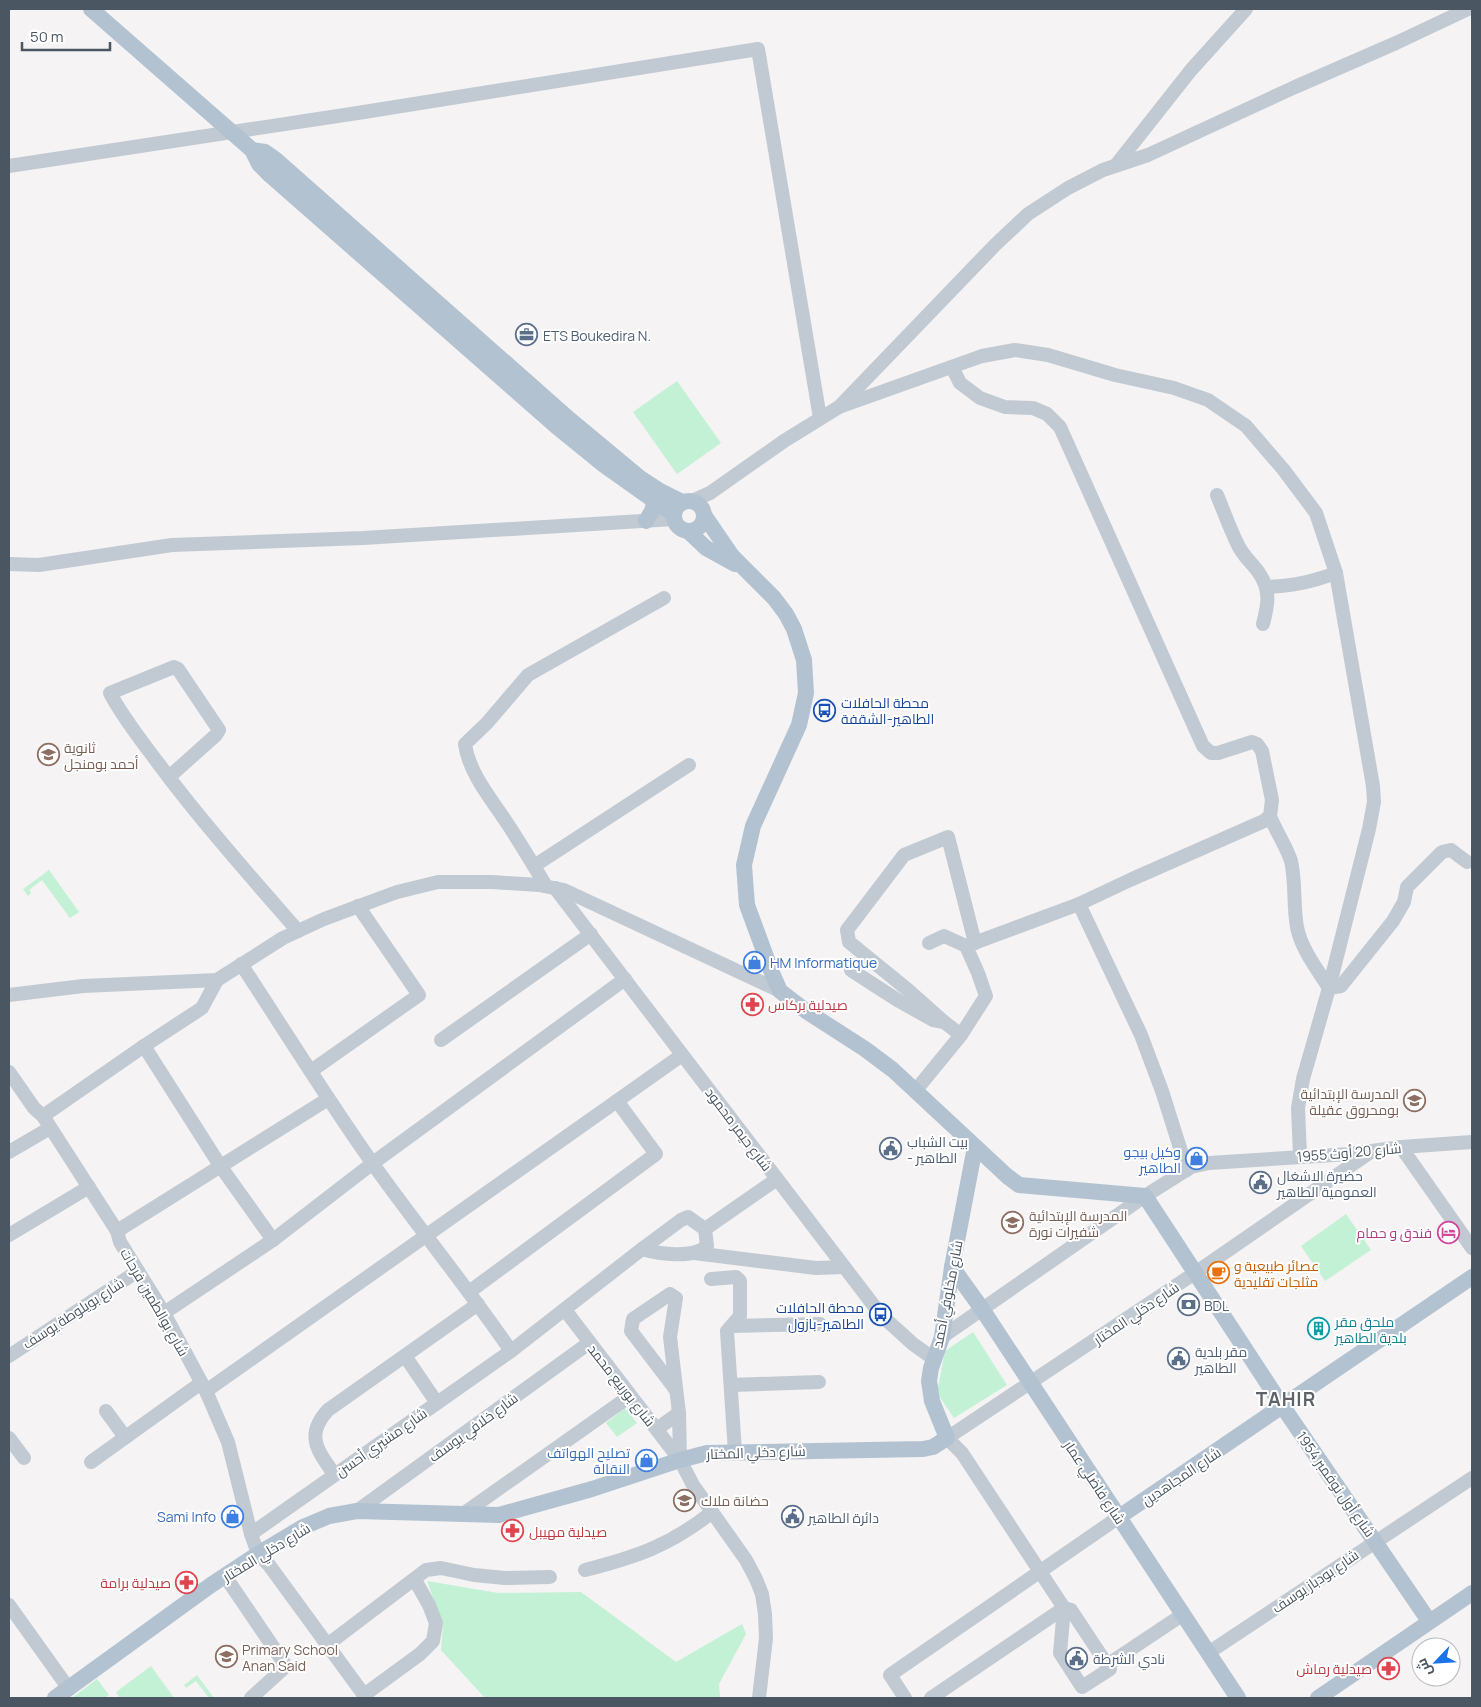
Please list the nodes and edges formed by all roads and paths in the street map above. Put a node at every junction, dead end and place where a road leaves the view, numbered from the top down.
1 (91, 9) edge
2 (1246, 9) edge
3 (1468, 9) edge
4 (230, 131) junction
5 (252, 150) junction
6 (9, 166) edge
7 (1115, 166) junction
8 (952, 367) junction
9 (839, 408) junction
10 (820, 418) junction
11 (1217, 495) dead end
12 (655, 501) junction
13 (688, 510) junction
14 (646, 521) junction
15 (688, 531) junction
16 (9, 564) edge
17 (740, 566) junction
18 (1336, 573) junction
19 (1266, 587) junction
20 (664, 598) dead end
21 (1263, 624) dead end
22 (689, 765) dead end
23 (169, 777) junction
24 (1270, 816) junction
25 (1467, 862) dead end
26 (534, 866) junction
27 (551, 887) junction
28 (1079, 904) junction
29 (358, 906) junction
30 (298, 931) junction
31 (591, 934) junction
32 (929, 943) dead end
33 (970, 944) junction
34 (242, 964) junction
35 (852, 970) dead end
36 (217, 980) junction
37 (625, 980) junction
38 (1329, 988) junction
39 (780, 991) junction
40 (11, 996) edge
41 (944, 1022) junction
42 (960, 1035) junction
43 (441, 1040) dead end
44 (144, 1046) junction
45 (682, 1055) junction
46 (311, 1071) junction
47 (9, 1072) edge
48 (916, 1090) junction
49 (328, 1099) junction
50 (617, 1101) junction
51 (43, 1116) junction
52 (50, 1128) junction
53 (1472, 1142) edge
54 (975, 1147) junction
55 (1401, 1147) junction
56 (1372, 1151) joint
57 (9, 1152) edge
58 (1300, 1156) junction
59 (1351, 1159) junction
60 (373, 1163) junction
61 (221, 1167) junction
62 (1187, 1170) junction
63 (777, 1179) junction
64 (89, 1187) junction
65 (1145, 1196) junction
66 (705, 1229) junction
67 (117, 1231) junction
68 (9, 1235) edge
69 (426, 1236) junction
70 (273, 1240) junction
71 (1472, 1248) edge
72 (642, 1249) junction
73 (693, 1253) junction
74 (844, 1267) junction
75 (952, 1268) junction
76 (138, 1271) junction
77 (1195, 1273) junction
78 (1472, 1277) edge
79 (711, 1279) dead end
80 (469, 1292) junction
81 (478, 1304) junction
82 (982, 1309) junction
83 (565, 1310) junction
84 (164, 1313) junction
85 (820, 1324) dead end
86 (732, 1326) junction
87 (942, 1337) junction
88 (589, 1343) junction
89 (511, 1350) junction
90 (9, 1356) edge
91 (405, 1356) junction
92 (934, 1359) junction
93 (819, 1382) dead end
94 (1030, 1384) junction
95 (731, 1385) junction
96 (203, 1387) junction
97 (676, 1390) junction
98 (630, 1396) junction
99 (437, 1403) junction
100 (1283, 1407) junction
101 (106, 1411) dead end
102 (679, 1413) junction
103 (657, 1429) junction
104 (125, 1437) junction
105 (9, 1438) edge
106 (947, 1438) junction
107 (735, 1452) junction
108 (24, 1458) dead end
109 (680, 1460) junction
110 (91, 1462) dead end
111 (334, 1474) junction
112 (1472, 1478) edge
113 (357, 1511) junction
114 (711, 1513) junction
115 (463, 1514) junction
116 (1119, 1517) junction
117 (251, 1534) junction
118 (1375, 1541) junction
119 (258, 1554) junction
120 (585, 1570) dead end
121 (1040, 1571) junction
122 (225, 1576) junction
123 (550, 1577) dead end
124 (415, 1580) junction
125 (1472, 1593) edge
126 (9, 1605) edge
127 (1064, 1608) junction
128 (1182, 1615) junction
129 (1429, 1621) junction
130 (327, 1645) junction
131 (1208, 1653) junction
132 (1107, 1664) junction
133 (69, 1689) junction
134 (55, 1698) edge
135 (251, 1698) edge
136 (759, 1698) edge
137 (905, 1698) edge
138 (931, 1698) edge
139 (1238, 1698) edge
140 (1318, 1698) edge

1 - 4 main road
2 - 7 street
3 - 7 street
4 - 5 main road
4 - 6 street
4 - 10 street
5 - 12 main road
5 - 13 main road
7 - 9 street
8 - 9 street
8 - 18 street
8 - 24 street
9 - 10 street
10 - 13 street
11 - 19 street
12 - 13 main road
12 - 14 main road
13 - 14 street
13 - 15 main road
13 - 15 main road
13 - 17 main road
14 - 16 street
15 - 17 main road
17 - 39 main road
18 - 19 street
18 - 38 street
19 - 21 street
20 - 26 street, شارع حيمر محمود
22 - 26 street
23 - 23 street
23 - 30 street
24 - 28 street
24 - 38 street
25 - 38 street
26 - 27 street, شارع حيمر محمود
27 - 29 street
27 - 31 street, شارع حيمر محمود
27 - 39 street
28 - 33 street
28 - 62 street
29 - 30 street
29 - 46 street
30 - 34 street
31 - 37 street, شارع حيمر محمود
31 - 43 street
32 - 33 street
33 - 41 street
33 - 42 street
34 - 36 street
34 - 46 street
35 - 41 street
36 - 40 street
36 - 44 street
37 - 45 street, شارع حيمر محمود
37 - 60 street
38 - 58 street
39 - 48 main road
41 - 42 street
42 - 48 street
44 - 51 street
44 - 61 street
45 - 50 street
45 - 63 street, شارع حيمر محمود
46 - 49 street
47 - 51 street, شارع بوالطمين فرحات
48 - 54 main road
49 - 60 street
49 - 61 street
50 - 69 street
50 - 80 street
51 - 52 street, شارع بوالطمين فرحات
52 - 57 street
52 - 64 street, شارع بوالطمين فرحات
53 - 55 street, شارع 20 أوث 1955
54 - 65 main road
54 - 75 main road, شارع مخلوفي أحمد
55 - 56 street, شارع 20 أوث 1955
55 - 71 street
56 - 59 street, شارع دخلي المختار
58 - 59 street, شارع 20 أوث 1955
58 - 62 street, شارع 20 أوث 1955
59 - 77 street, شارع دخلي المختار
60 - 69 street
60 - 70 street
61 - 67 street
61 - 70 street
62 - 65 street, شارع 20 أوث 1955
63 - 66 street
63 - 74 street, شارع حيمر محمود
64 - 67 street, شارع بوالطمين فرحات
64 - 68 street
65 - 77 main road, شارع أول نوفمبر 1954
65 - 82 street, شارع 20 أوث 1955
66 - 72 street, شارع مشيري أحسن
66 - 73 street
67 - 76 street, شارع بوالطمين فرحات
69 - 80 street
69 - 96 street
70 - 84 street
72 - 73 street
72 - 83 street, شارع مشيري أحسن
73 - 74 street
74 - 92 street, شارع حيمر محمود
75 - 82 main road, شارع فاضلي عمار
75 - 87 main road, شارع مخلوفي أحمد
76 - 84 street, شارع بوالطمين فرحات
76 - 90 street, شارع بويلوطة يوسف
77 - 94 street, شارع دخلي المختار
77 - 100 main road, شارع أول نوفمبر 1954
78 - 100 main road, شارع المجاهدين
79 - 86 street
80 - 81 street
81 - 89 street
81 - 91 street
82 - 87 street, شارع 20 أوث 1955
82 - 94 main road, شارع فاضلي عمار
83 - 88 street, شارع بوربيع محمد
83 - 89 street, شارع مشيري أحسن
84 - 96 street, شارع بوالطمين فرحات
85 - 86 street
86 - 95 street
87 - 92 main road, شارع مخلوفي أحمد
88 - 98 street, شارع بوربيع محمد
88 - 113 street, شارع خلافي يوسف
89 - 99 street, شارع مشيري أحسن
91 - 99 street
91 - 111 street
92 - 106 main road, شارع مخلوفي أحمد
93 - 95 street
94 - 106 street, شارع دخلي المختار
94 - 116 main road, شارع فاضلي عمار
95 - 107 street
96 - 104 street
96 - 117 street, شارع بوالطمين فرحات
97 - 97 street
97 - 102 street
98 - 103 street, شارع بوربيع محمد
98 - 115 street
99 - 111 street, شارع مشيري أحسن
100 - 116 main road, شارع المجاهدين
100 - 118 main road, شارع أول نوفمبر 1954
101 - 104 street
102 - 103 street
102 - 109 street
103 - 109 street, شارع بوربيع محمد
104 - 110 street
105 - 108 street
106 - 107 main road, شارع دخلي المختار
106 - 121 street
107 - 109 main road, شارع دخلي المختار
109 - 114 street
109 - 115 main road, شارع دخلي المختار
111 - 117 street, شارع مشيري أحسن
112 - 118 street, شارع بودباز يوسف
113 - 115 main road, شارع دخلي المختار
113 - 119 main road, شارع دخلي المختار
114 - 120 street
114 - 136 street
116 - 121 street, شارع المجاهدين
116 - 128 main road, شارع فاضلي عمار
117 - 119 street, شارع بوالطمين فرحات
118 - 129 main road, شارع أول نوفمبر 1954
118 - 131 street, شارع بودباز يوسف
119 - 122 main road, شارع دخلي المختار
119 - 130 street
121 - 127 street
121 - 137 street, شارع المجاهدين
122 - 133 main road, شارع دخلي المختار
122 - 135 street
123 - 124 street
124 - 130 street
124 - 130 street
125 - 129 main road
126 - 133 street
127 - 132 street
127 - 132 street
127 - 138 street
128 - 131 main road, شارع فاضلي عمار
128 - 132 street
129 - 140 main road
131 - 139 main road, شارع فاضلي عمار
133 - 134 main road, شارع دخلي المختار

